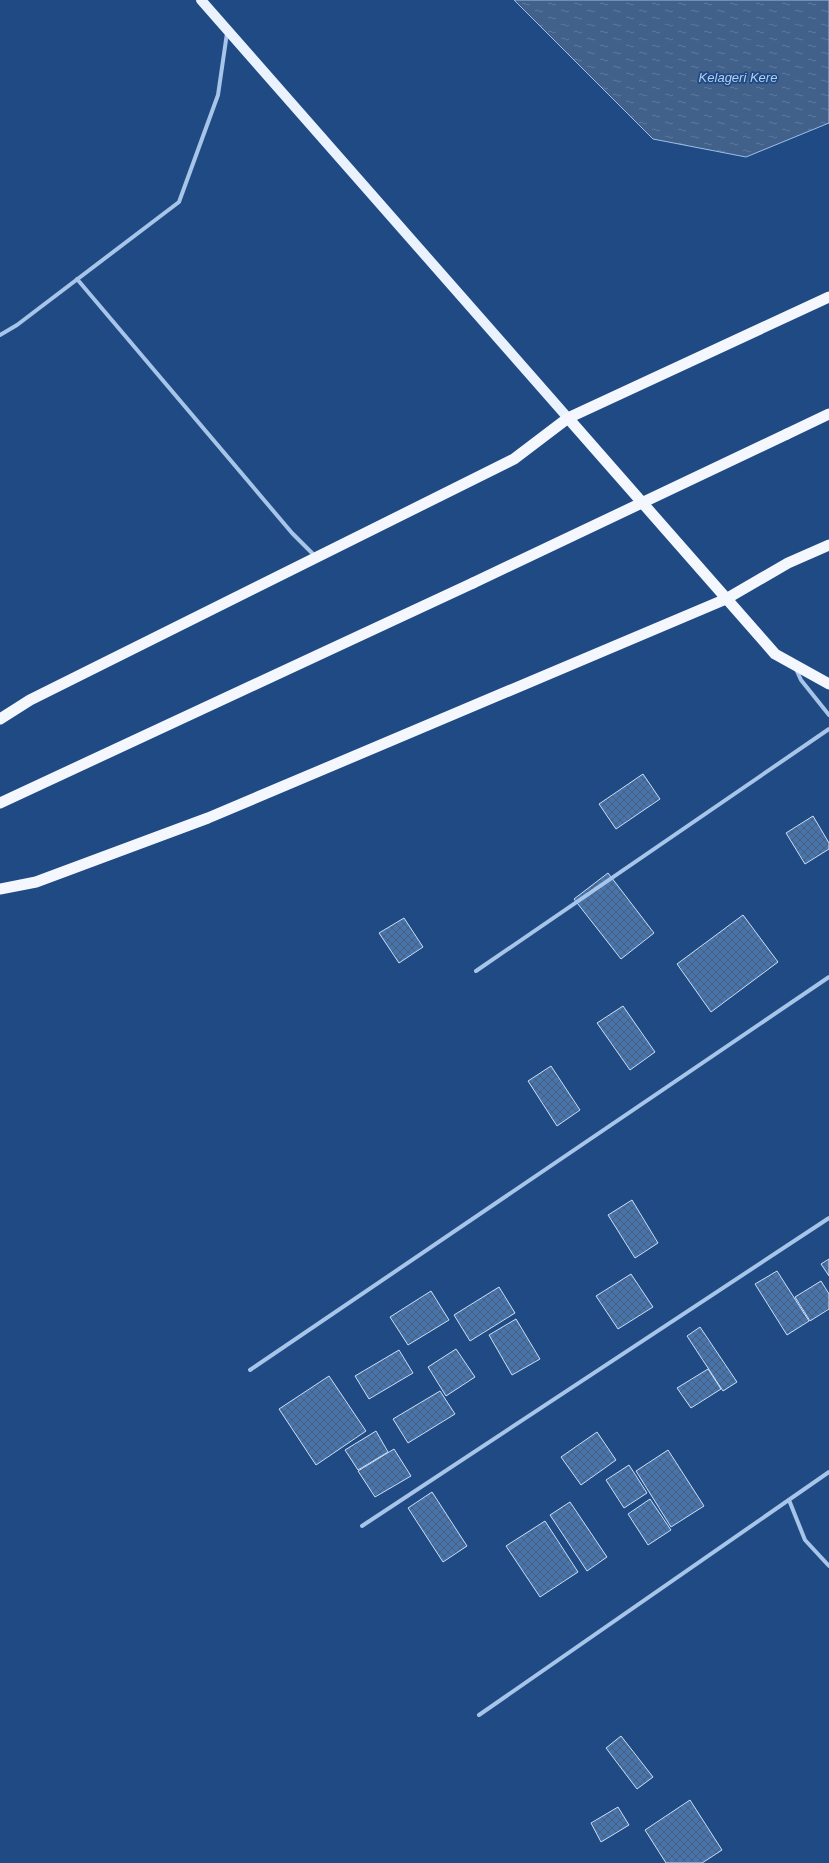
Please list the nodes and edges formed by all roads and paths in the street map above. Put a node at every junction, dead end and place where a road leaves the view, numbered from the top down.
1 (201, 0) edge
2 (228, 30) junction
3 (77, 279) junction
4 (829, 297) edge
5 (0, 335) edge
6 (829, 414) edge
7 (568, 418) junction
8 (829, 545) edge
9 (317, 558) junction
10 (726, 599) junction
11 (794, 664) junction
12 (829, 684) edge
13 (829, 715) edge
14 (1, 717) edge
15 (829, 730) edge
16 (0, 803) edge
17 (0, 889) edge
18 (476, 971) dead end
19 (829, 977) edge
20 (829, 1218) edge
21 (250, 1370) dead end
22 (829, 1472) edge
23 (788, 1500) junction
24 (362, 1526) dead end
25 (829, 1566) edge
26 (479, 1715) dead end

1 - 2 main road
2 - 3 street
2 - 7 main road
3 - 5 street
3 - 9 street
4 - 7 highway
6 - 16 highway, bridge
7 - 9 highway
7 - 10 highway
8 - 10 highway
9 - 14 highway
10 - 11 highway
10 - 17 highway
11 - 12 highway
11 - 13 street
15 - 18 street
19 - 21 street
20 - 24 street
22 - 23 street
23 - 25 street
23 - 26 street

